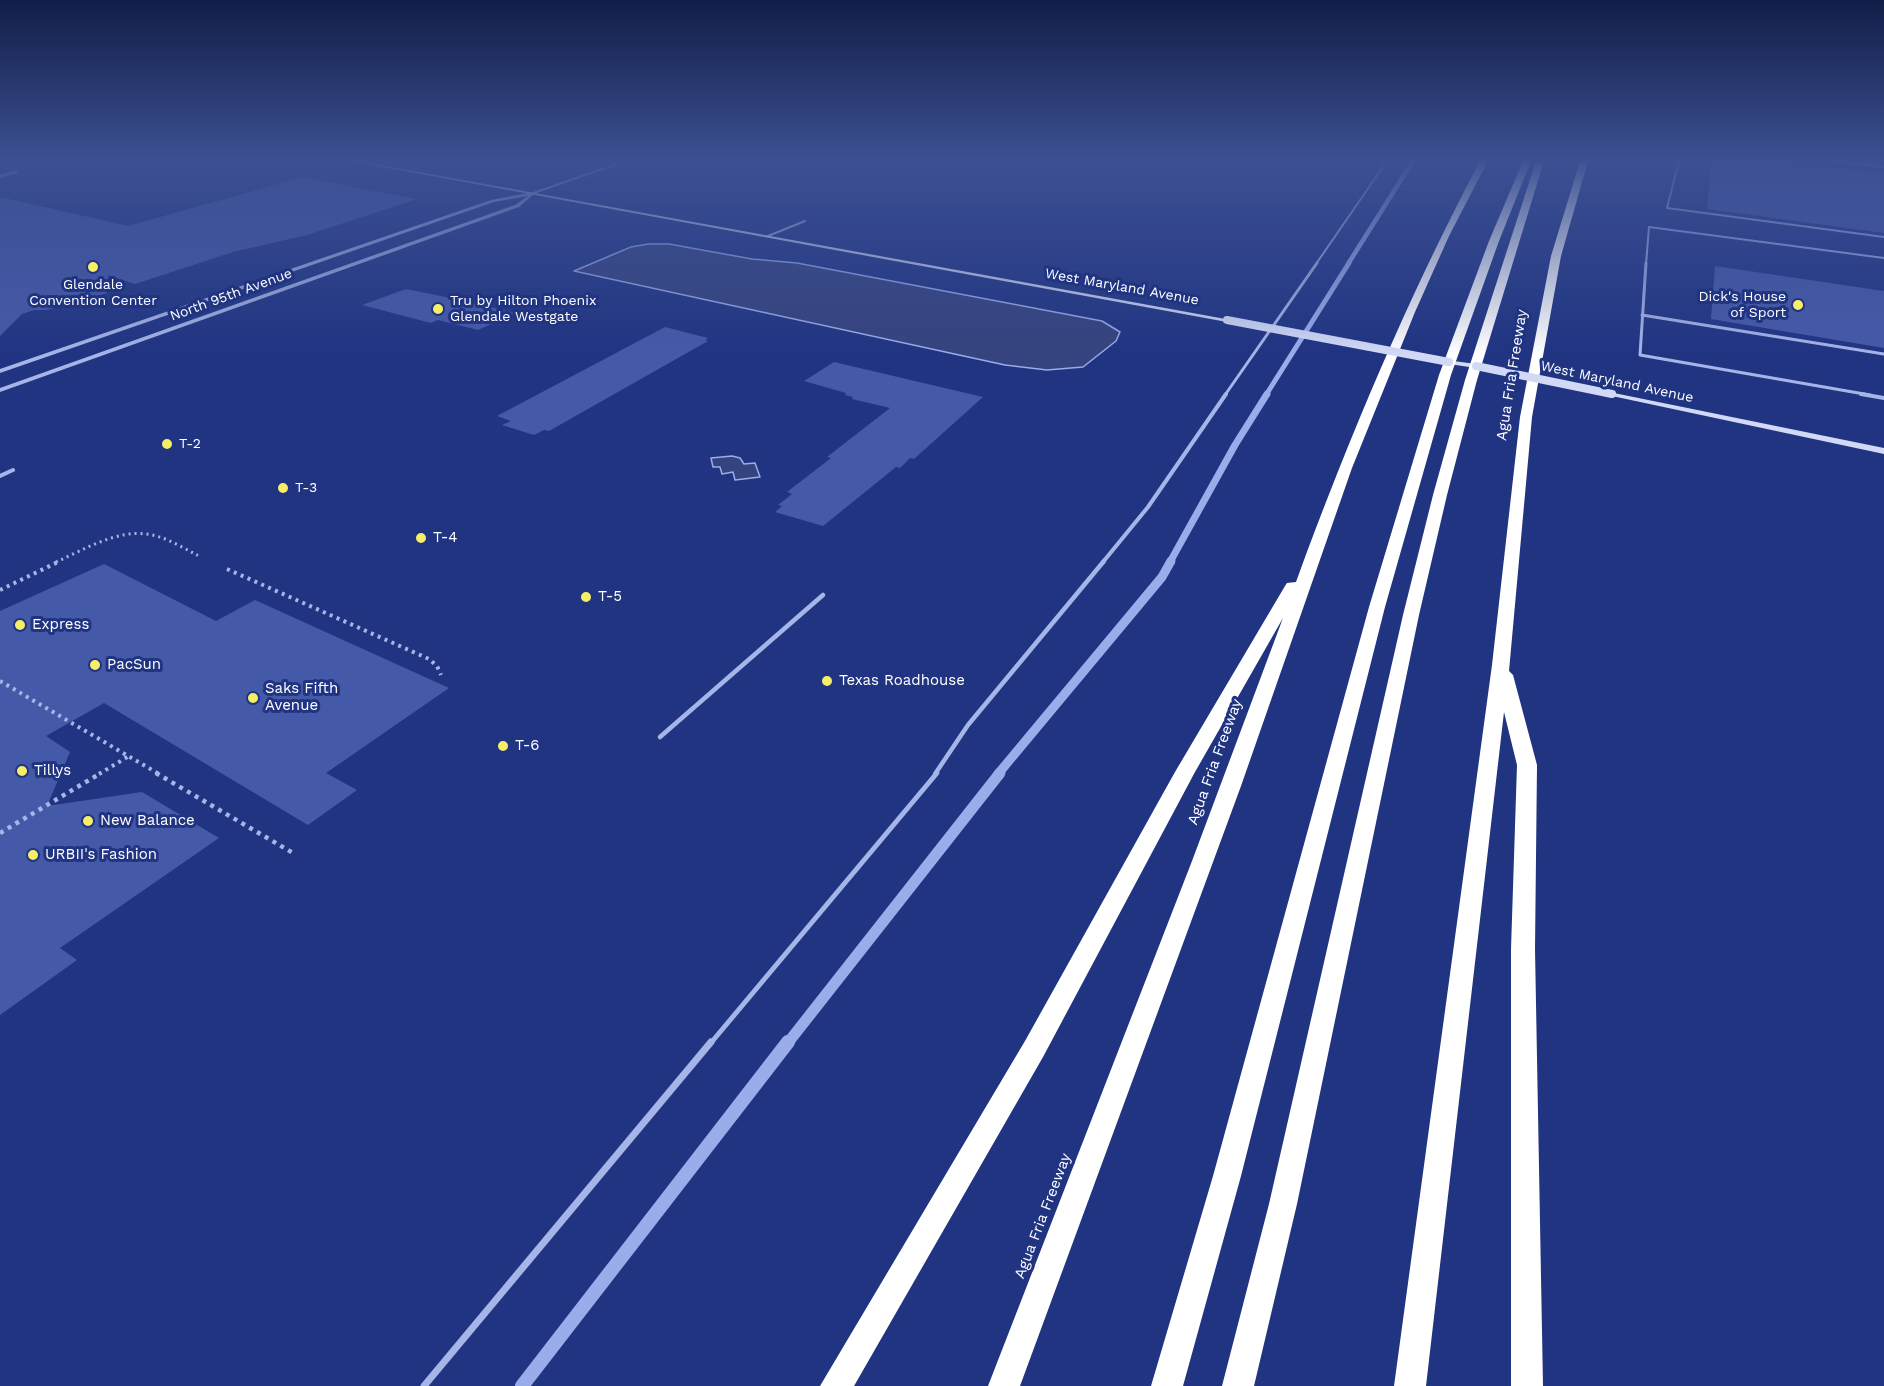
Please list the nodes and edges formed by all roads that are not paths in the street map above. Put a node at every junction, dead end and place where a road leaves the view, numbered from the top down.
1 (421, 226) edge
2 (462, 226) edge
3 (711, 226) edge
4 (794, 226) edge
5 (1342, 226) edge
6 (1452, 226) edge
7 (1501, 226) edge
8 (1520, 226) edge
9 (1566, 226) edge
10 (1799, 226) edge
11 (768, 236) junction
12 (1884, 237) edge
13 (1884, 258) edge
14 (1642, 315) junction
15 (1884, 354) edge
16 (1449, 362) junction
17 (1476, 366) junction
18 (0, 371) edge
19 (0, 390) edge
20 (1884, 398) edge
21 (1884, 451) edge
22 (13, 470) dead end
23 (0, 476) edge
24 (1315, 548) junction
25 (823, 595) dead end
26 (1501, 665) junction
27 (660, 737) dead end
28 (424, 1386) edge
29 (836, 1386) edge
30 (1004, 1386) edge
31 (1167, 1386) edge
32 (1238, 1386) edge
33 (1410, 1386) edge
34 (1527, 1386) edge

1 - 18 street, North 95th Avenue
2 - 19 street, North 95th Avenue
3 - 11 main road, West Maryland Avenue
4 - 11 lane
5 - 28 lane
6 - 24 highway, Agua Fria Freeway
7 - 16 highway
8 - 17 highway
9 - 26 highway, Agua Fria Freeway
10 - 12 lane
11 - 16 main road, West Maryland Avenue, bridge
13 - 14 lane
14 - 15 lane
14 - 20 lane
16 - 17 main road, West Maryland Avenue
16 - 31 highway
17 - 21 main road, West Maryland Avenue, bridge
17 - 32 highway
22 - 23 lane
24 - 29 highway
24 - 30 highway, Agua Fria Freeway
25 - 27 lane
26 - 33 highway, Agua Fria Freeway
26 - 34 highway

